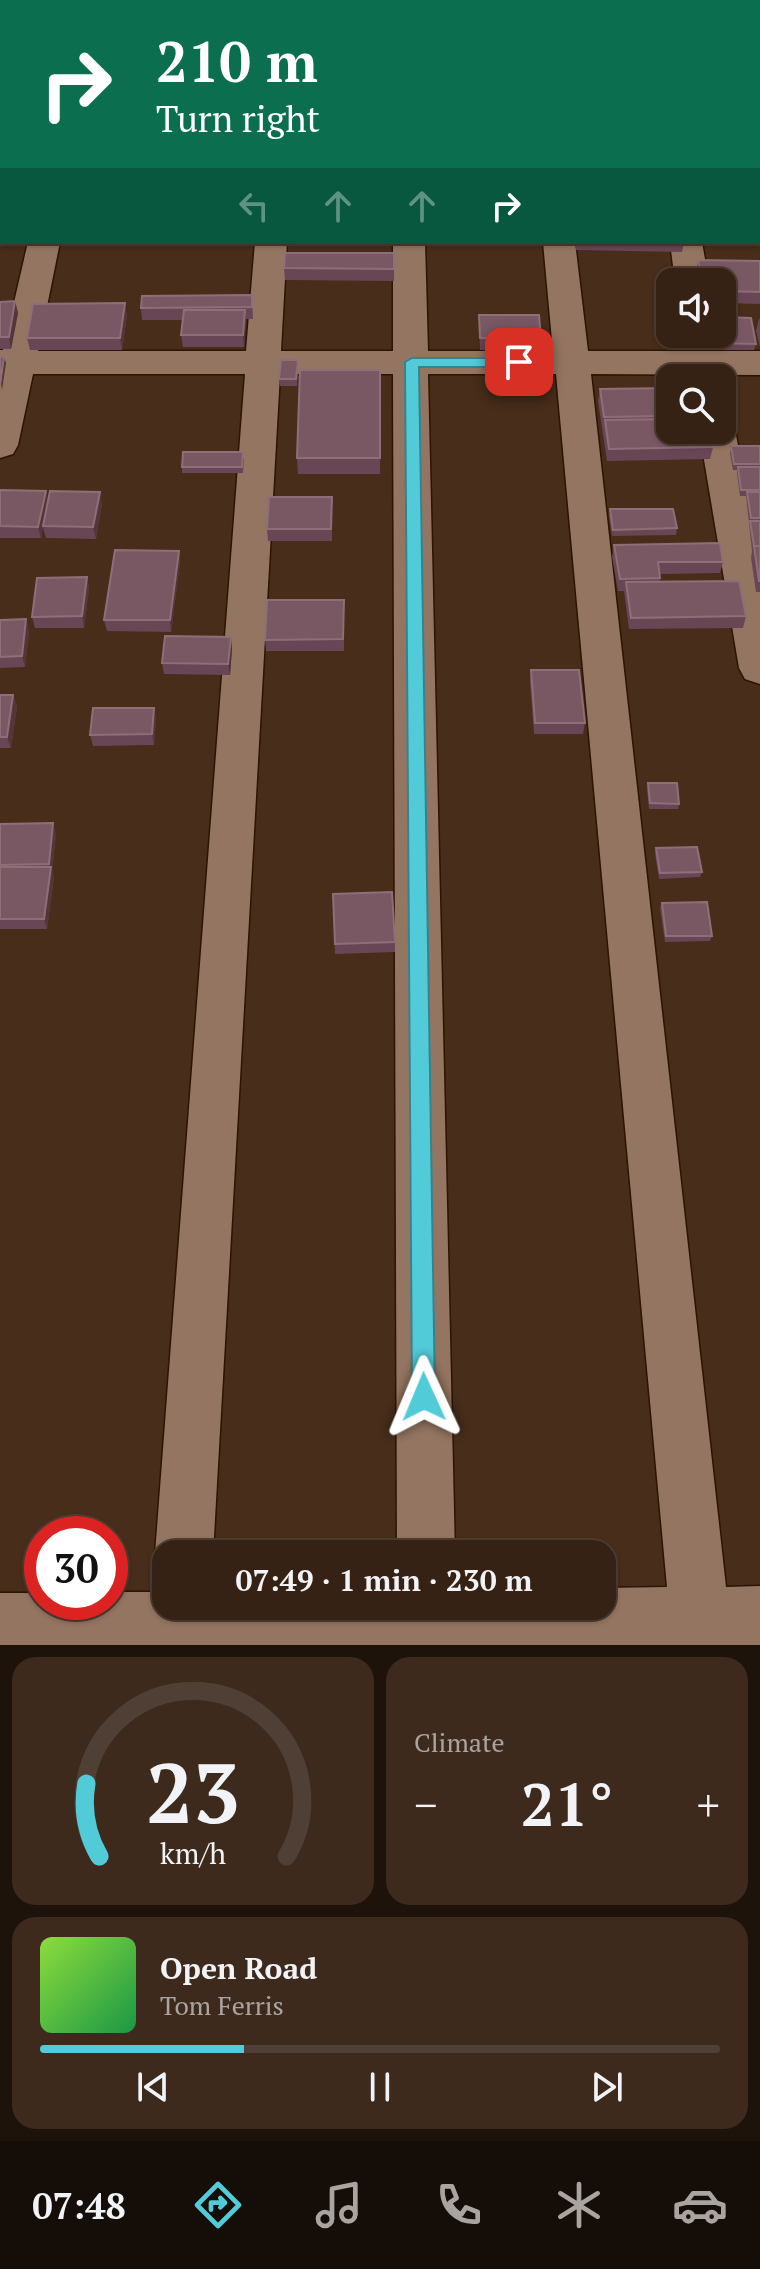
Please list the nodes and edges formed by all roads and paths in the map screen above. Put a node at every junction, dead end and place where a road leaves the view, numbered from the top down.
1 (43, 244) edge
2 (271, 244) edge
3 (409, 244) edge
4 (559, 244) edge
5 (686, 244) edge
6 (690, 268) edge
7 (704, 358) edge
8 (9, 362) edge
9 (262, 362) junction
10 (412, 362) junction
11 (572, 362) junction
12 (760, 363) edge
13 (720, 444) edge
14 (0, 445) edge
15 (760, 668) edge
16 (185, 1540) edge
17 (426, 1540) edge
18 (152, 1615) edge
19 (760, 1616) edge
20 (541, 1620) edge
21 (0, 1623) edge
22 (700, 1631) edge

1 - 8 street
2 - 9 street
3 - 10 street
4 - 11 street
5 - 6 street
7 - 11 street
7 - 12 street
8 - 9 street
8 - 14 street
9 - 10 street
9 - 16 street
10 - 11 street
10 - 17 street
11 - 22 street
13 - 15 street
18 - 21 street
19 - 22 street
20 - 22 street

